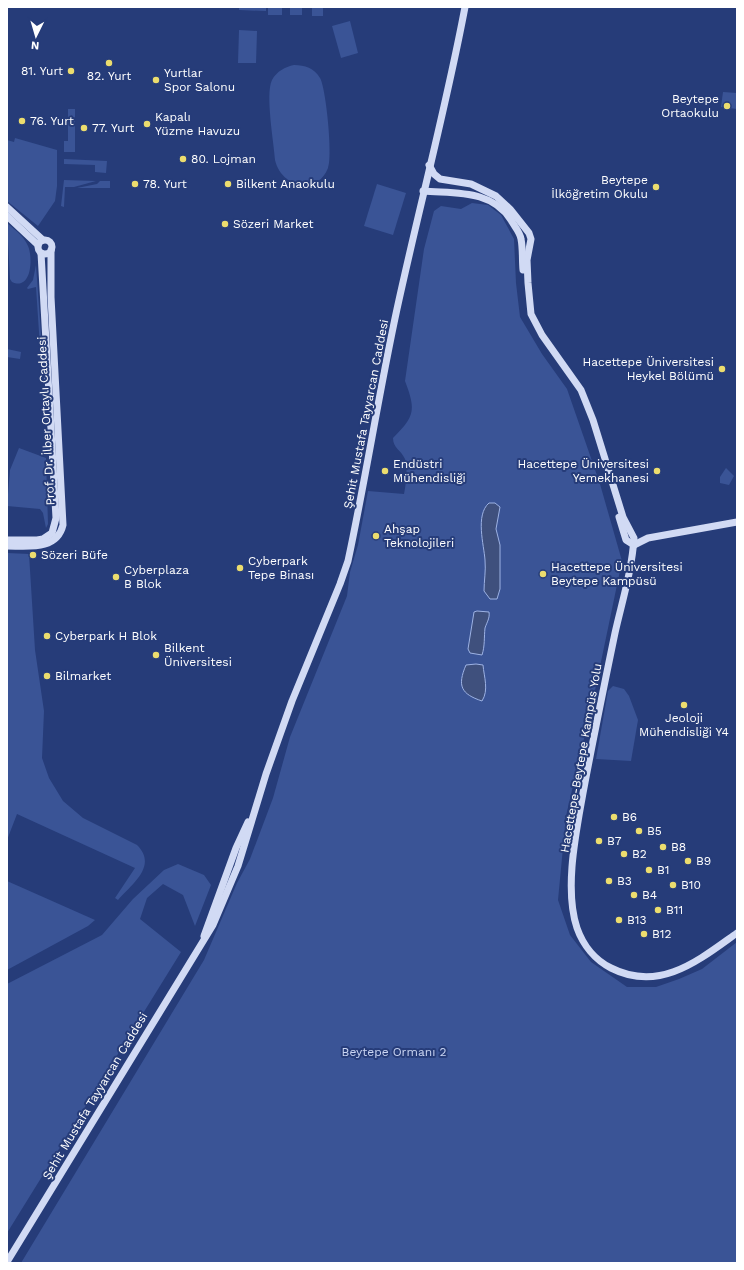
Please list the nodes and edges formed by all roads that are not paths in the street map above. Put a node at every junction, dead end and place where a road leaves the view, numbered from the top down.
1 (465, 7) edge
2 (429, 165) junction
3 (440, 179) junction
4 (424, 187) junction
5 (7, 207) edge
6 (7, 216) edge
7 (41, 243) junction
8 (51, 250) junction
9 (41, 252) junction
10 (737, 522) edge
11 (7, 540) edge
12 (634, 545) junction
13 (7, 546) edge
14 (737, 933) edge
15 (7, 1262) edge

1 - 2 street, Şehit Mustafa Tayyarcan Caddesi
2 - 3 street
2 - 4 street, Şehit Mustafa Tayyarcan Caddesi
3 - 4 street
3 - 12 street
4 - 12 street
4 - 15 street, Şehit Mustafa Tayyarcan Caddesi
5 - 7 street, Prof. Dr. İlber Ortaylı Caddesi
6 - 7 street, Prof. Dr. İlber Ortaylı Caddesi
7 - 8 street, Prof. Dr. İlber Ortaylı Caddesi
7 - 9 street, Prof. Dr. İlber Ortaylı Caddesi
8 - 9 street
8 - 13 street, Prof. Dr. İlber Ortaylı Caddesi
9 - 11 street, Prof. Dr. İlber Ortaylı Caddesi
10 - 12 street
12 - 14 street, Hacettepe-Beytepe Kampüs Yolu

